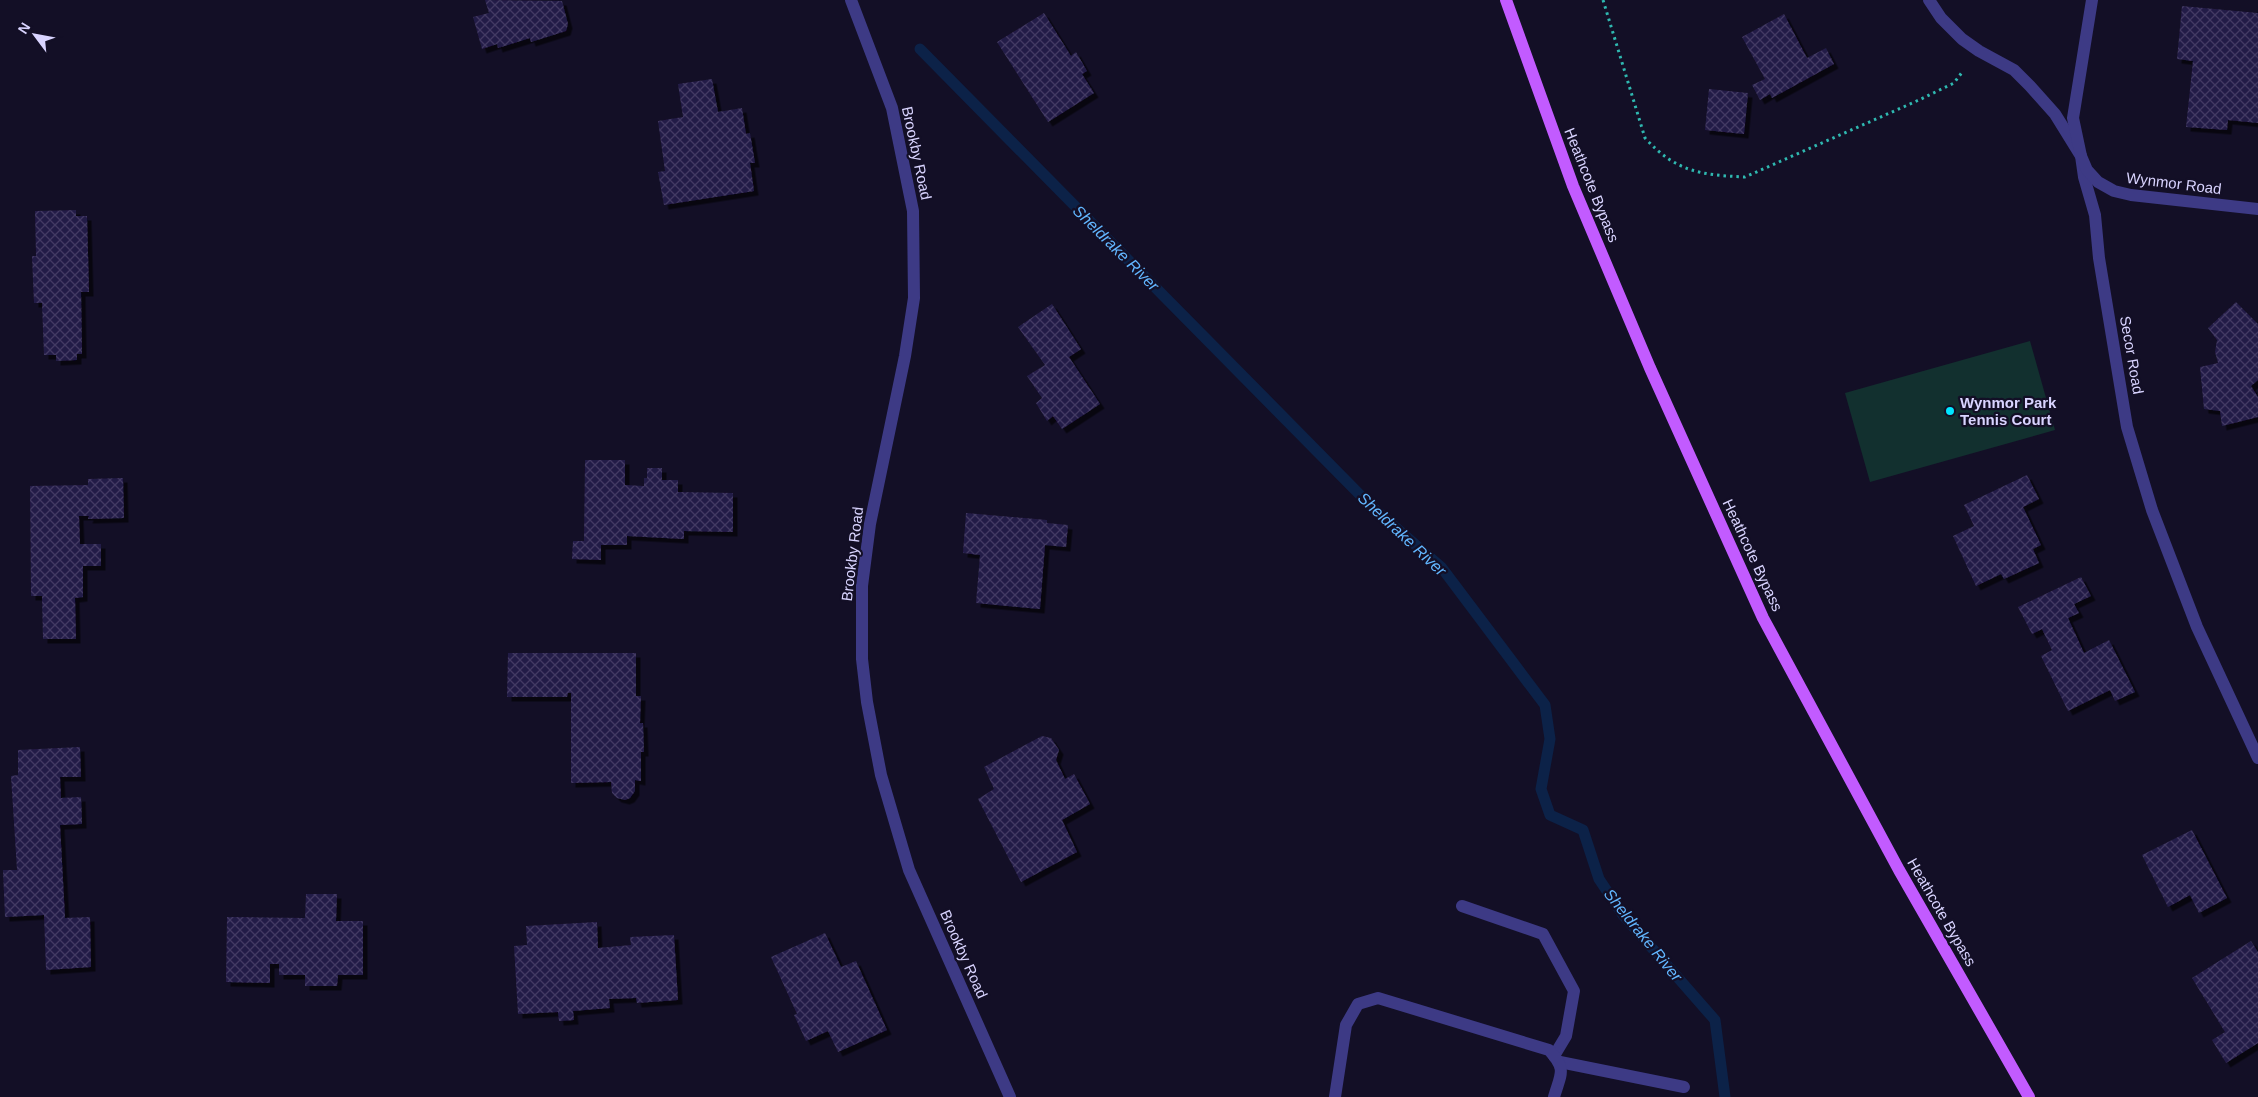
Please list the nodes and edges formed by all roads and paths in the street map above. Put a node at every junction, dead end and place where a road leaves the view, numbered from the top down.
1 (851, 0) edge
2 (1506, 0) edge
3 (1604, 0) edge
4 (1929, 0) edge
5 (2092, 0) edge
6 (1979, 51) junction
7 (2081, 156) junction
8 (2258, 210) edge
9 (2258, 758) edge
10 (1462, 906) dead end
11 (1557, 1059) junction
12 (1684, 1087) dead end
13 (1010, 1097) edge
14 (1335, 1097) edge
15 (1554, 1097) edge
16 (2029, 1097) edge

1 - 13 street, Brookby Road
2 - 16 main road, Heathcote Bypass
3 - 6 path
4 - 6 street, Secor Road
5 - 7 street, Wynmor Road
6 - 7 street, Secor Road
7 - 8 street, Wynmor Road
7 - 9 street, Secor Road
10 - 11 street
11 - 12 street
11 - 14 street
11 - 15 street

